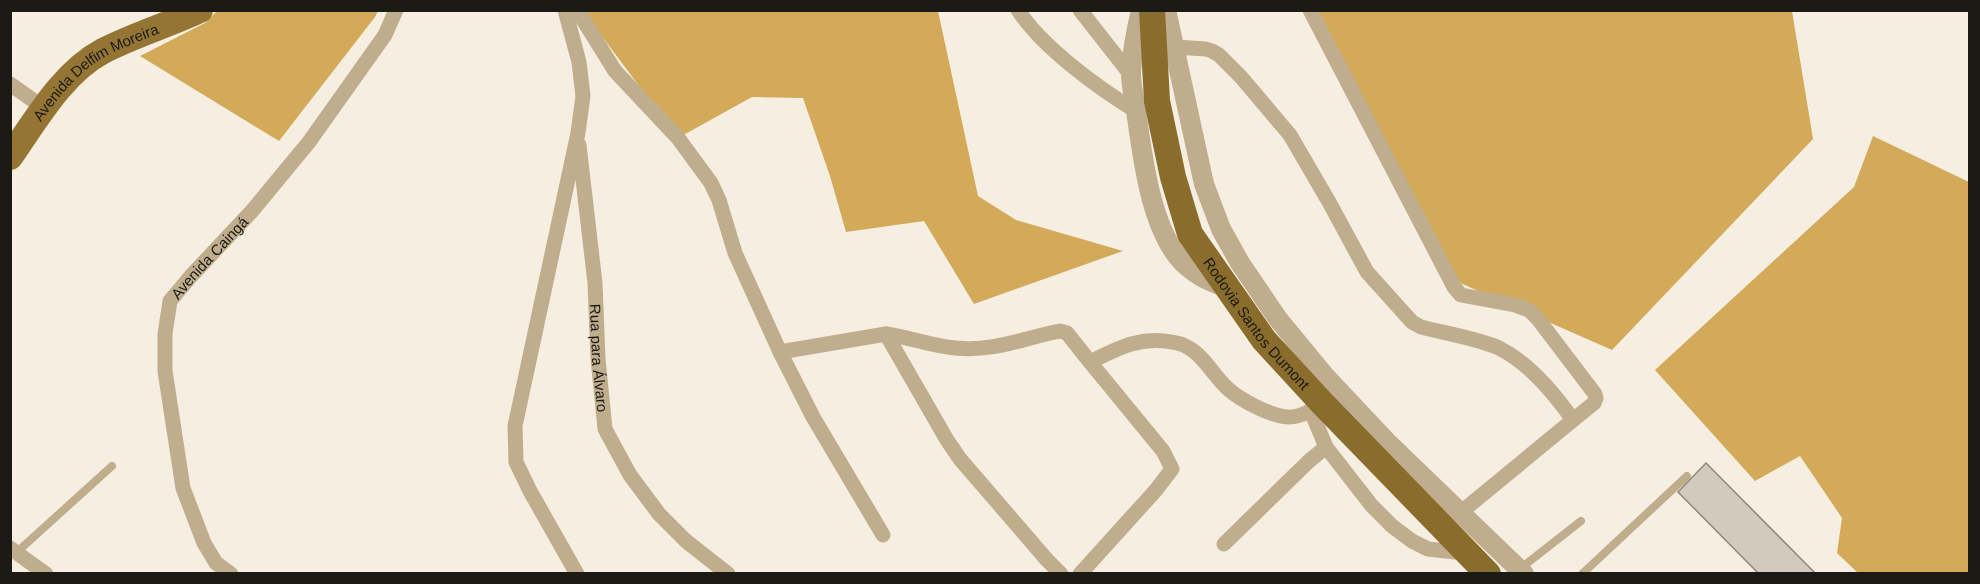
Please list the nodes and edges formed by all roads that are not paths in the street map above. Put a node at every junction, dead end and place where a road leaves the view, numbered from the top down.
1 (200, 10) edge
2 (396, 10) edge
3 (564, 10) edge
4 (578, 10) edge
5 (1018, 10) edge
6 (1080, 10) edge
7 (1142, 10) edge
8 (1152, 10) edge
9 (1166, 10) edge
10 (1310, 10) edge
11 (1175, 47) junction
12 (1131, 75) junction
13 (10, 84) edge
14 (44, 108) junction
15 (1136, 111) junction
16 (578, 134) junction
17 (10, 157) edge
18 (1173, 177) junction
19 (1204, 184) junction
20 (1151, 196) junction
21 (1215, 214) junction
22 (1163, 233) junction
23 (1190, 234) junction
24 (1228, 288) junction
25 (886, 334) junction
26 (780, 352) junction
27 (1090, 362) junction
28 (1317, 407) junction
29 (1573, 420) junction
30 (1326, 447) junction
31 (112, 466) dead end
32 (1687, 476) dead end
33 (1460, 513) junction
34 (1581, 521) dead end
35 (883, 535) dead end
36 (1224, 544) dead end
37 (14, 550) edge
38 (1522, 571) edge
39 (46, 573) edge
40 (231, 573) edge
41 (577, 573) edge
42 (728, 573) edge
43 (1061, 573) edge
44 (1080, 573) edge
45 (1487, 573) edge
46 (1582, 573) edge

1 - 14 main road, Avenida Delfim Moreira
2 - 40 street, Avenida Caingá
3 - 16 street
4 - 26 street
5 - 15 street
6 - 12 street
7 - 12 street
8 - 18 highway, Rodovia Santos Dumont
9 - 11 street
10 - 29 street
11 - 19 street
11 - 29 street
12 - 15 street
13 - 14 street
14 - 17 main road, Avenida Delfim Moreira
15 - 20 street
16 - 41 street
16 - 42 street, Rua para Álvaro
18 - 19 street
18 - 20 street
18 - 23 highway, Rodovia Santos Dumont
19 - 21 street
20 - 22 street
21 - 23 street
21 - 33 street
22 - 23 street
22 - 24 street
23 - 24 highway, Rodovia Santos Dumont
24 - 28 highway, Rodovia Santos Dumont
25 - 26 street
25 - 27 street
25 - 43 street
26 - 35 street
27 - 28 street
27 - 44 street
28 - 30 street
28 - 45 highway, Rodovia Santos Dumont
29 - 33 street
30 - 36 street
30 - 45 street
31 - 37 lane
32 - 46 lane
33 - 38 street
34 - 38 lane
37 - 39 street

